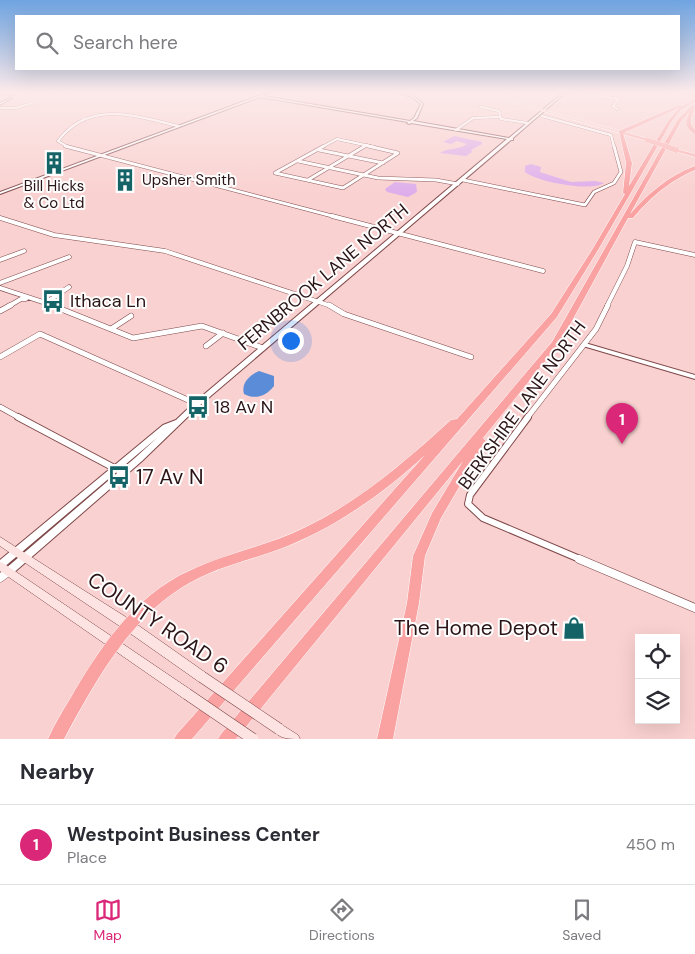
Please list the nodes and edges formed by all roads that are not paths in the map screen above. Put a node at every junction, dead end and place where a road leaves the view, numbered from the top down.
1 (73, 126) edge
2 (177, 126) edge
3 (432, 126) edge
4 (461, 126) edge
5 (523, 126) edge
6 (529, 126) edge
7 (580, 126) edge
8 (606, 126) edge
9 (634, 126) edge
10 (667, 126) edge
11 (676, 126) edge
12 (456, 130) junction
13 (623, 131) junction
14 (509, 138) junction
15 (514, 139) junction
16 (367, 145) junction
17 (318, 150) junction
18 (695, 154) edge
19 (100, 156) junction
20 (349, 156) junction
21 (490, 157) junction
22 (298, 161) junction
23 (383, 163) junction
24 (329, 168) junction
25 (695, 168) edge
26 (364, 175) junction
27 (308, 180) junction
28 (464, 180) junction
29 (458, 184) junction
30 (0, 193) edge
31 (624, 200) junction
32 (0, 218) edge
33 (620, 231) junction
34 (400, 233) junction
35 (24, 251) dead end
36 (695, 255) edge
37 (69, 258) dead end
38 (0, 260) edge
39 (543, 271) dead end
40 (0, 283) edge
41 (69, 287) dead end
42 (0, 288) edge
43 (36, 299) junction
44 (319, 301) junction
45 (0, 311) edge
46 (131, 316) dead end
47 (111, 329) junction
48 (223, 333) junction
49 (585, 345) junction
50 (206, 346) dead end
51 (263, 348) junction
52 (0, 357) edge
53 (470, 357) dead end
54 (695, 377) edge
55 (197, 404) junction
56 (0, 407) edge
57 (470, 411) junction
58 (498, 414) junction
59 (119, 470) junction
60 (0, 541) edge
61 (20, 555) junction
62 (2, 570) edge
63 (695, 608) edge
64 (128, 625) junction
65 (114, 642) junction
66 (56, 739) edge
67 (182, 739) edge
68 (226, 739) edge
69 (253, 739) edge
70 (294, 739) edge
71 (385, 739) edge

1 - 19 street
2 - 19 street
3 - 12 street
4 - 12 street
5 - 14 street, FERNBROOK LANE NORTH
6 - 15 street, FERNBROOK LANE NORTH
7 - 28 street
8 - 13 main road
9 - 13 highway
10 - 31 highway
11 - 33 highway
12 - 14 street
13 - 18 highway, bridge
13 - 31 highway
14 - 15 street
14 - 21 street, FERNBROOK LANE NORTH
15 - 21 street, FERNBROOK LANE NORTH
16 - 17 street
16 - 20 street
16 - 23 street
17 - 20 street
17 - 22 street
19 - 30 street
19 - 34 street
20 - 23 street
20 - 24 street
21 - 28 street, FERNBROOK LANE NORTH
22 - 24 street
22 - 27 street
23 - 26 street
24 - 26 street
24 - 27 street
25 - 33 highway
26 - 27 street
26 - 29 street
28 - 29 street, FERNBROOK LANE NORTH
29 - 34 street, FERNBROOK LANE NORTH
31 - 57 highway
32 - 44 street
33 - 58 highway
34 - 39 street
34 - 44 street, FERNBROOK LANE NORTH
35 - 38 street
36 - 49 street, BERKSHIRE LANE NORTH
37 - 40 street
41 - 43 street
42 - 43 street
43 - 45 street
43 - 47 street
44 - 51 street, FERNBROOK LANE NORTH
44 - 53 street
46 - 47 street
47 - 48 street
48 - 50 street
48 - 51 street
49 - 54 street
49 - 63 street, BERKSHIRE LANE NORTH
51 - 55 street, FERNBROOK LANE NORTH
52 - 55 street
55 - 59 street, FERNBROOK LANE NORTH
56 - 59 street
57 - 64 highway
57 - 67 highway
58 - 68 highway
58 - 71 highway
59 - 61 street, FERNBROOK LANE NORTH
60 - 61 main road, COUNTY ROAD 6
61 - 62 street, FERNBROOK LANE NORTH
61 - 64 main road, COUNTY ROAD 6
62 - 65 main road
64 - 65 highway
64 - 70 main road, COUNTY ROAD 6, bridge
65 - 66 highway
65 - 69 main road, bridge

